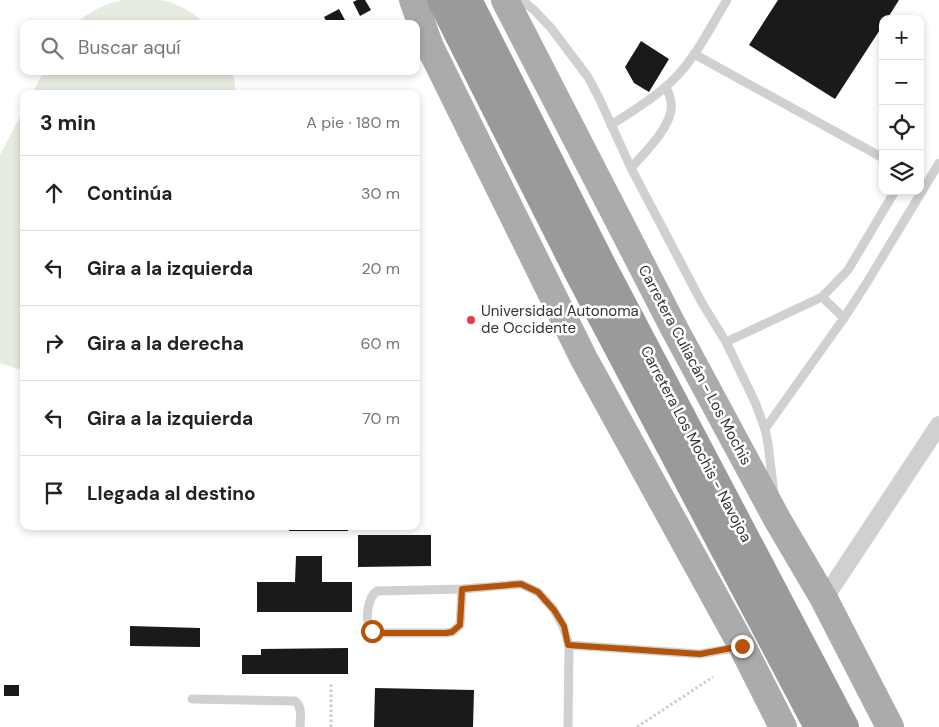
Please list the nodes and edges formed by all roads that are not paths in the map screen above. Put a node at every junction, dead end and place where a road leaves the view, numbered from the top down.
1 (413, 0) edge
2 (441, 0) edge
3 (468, 0) edge
4 (505, 0) edge
5 (518, 0) edge
6 (727, 0) edge
7 (694, 54) junction
8 (666, 86) junction
9 (611, 126) junction
10 (879, 156) edge
11 (939, 163) edge
12 (630, 168) junction
13 (924, 181) edge
14 (893, 195) edge
15 (916, 195) edge
16 (822, 297) junction
17 (844, 318) junction
18 (726, 342) junction
19 (939, 425) edge
20 (765, 429) junction
21 (777, 518) junction
22 (462, 589) junction
23 (824, 599) junction
24 (568, 645) junction
25 (742, 646) junction
26 (192, 699) dead end
27 (300, 727) edge
28 (568, 727) edge
29 (783, 727) edge
30 (818, 727) edge
31 (845, 727) edge
32 (890, 727) edge

1 - 25 main road
2 - 30 highway, Carretera Los Mochis - Navojoa
3 - 31 highway, Carretera Los Mochis - Navojoa
4 - 21 main road, Carretera Culiacán - Los Mochis
5 - 9 lane
6 - 7 lane
7 - 8 lane
7 - 10 lane
8 - 9 lane
8 - 12 lane
9 - 12 lane
11 - 13 lane
12 - 18 lane
14 - 16 lane
15 - 17 lane
16 - 17 lane
16 - 18 lane
17 - 20 lane
18 - 20 lane
19 - 23 street
20 - 21 lane
21 - 23 main road, Carretera Culiacán - Los Mochis
22 - 22 lane
22 - 24 lane
23 - 32 main road, Carretera Culiacán - Los Mochis
24 - 25 lane
24 - 28 lane
25 - 29 main road
26 - 27 lane

